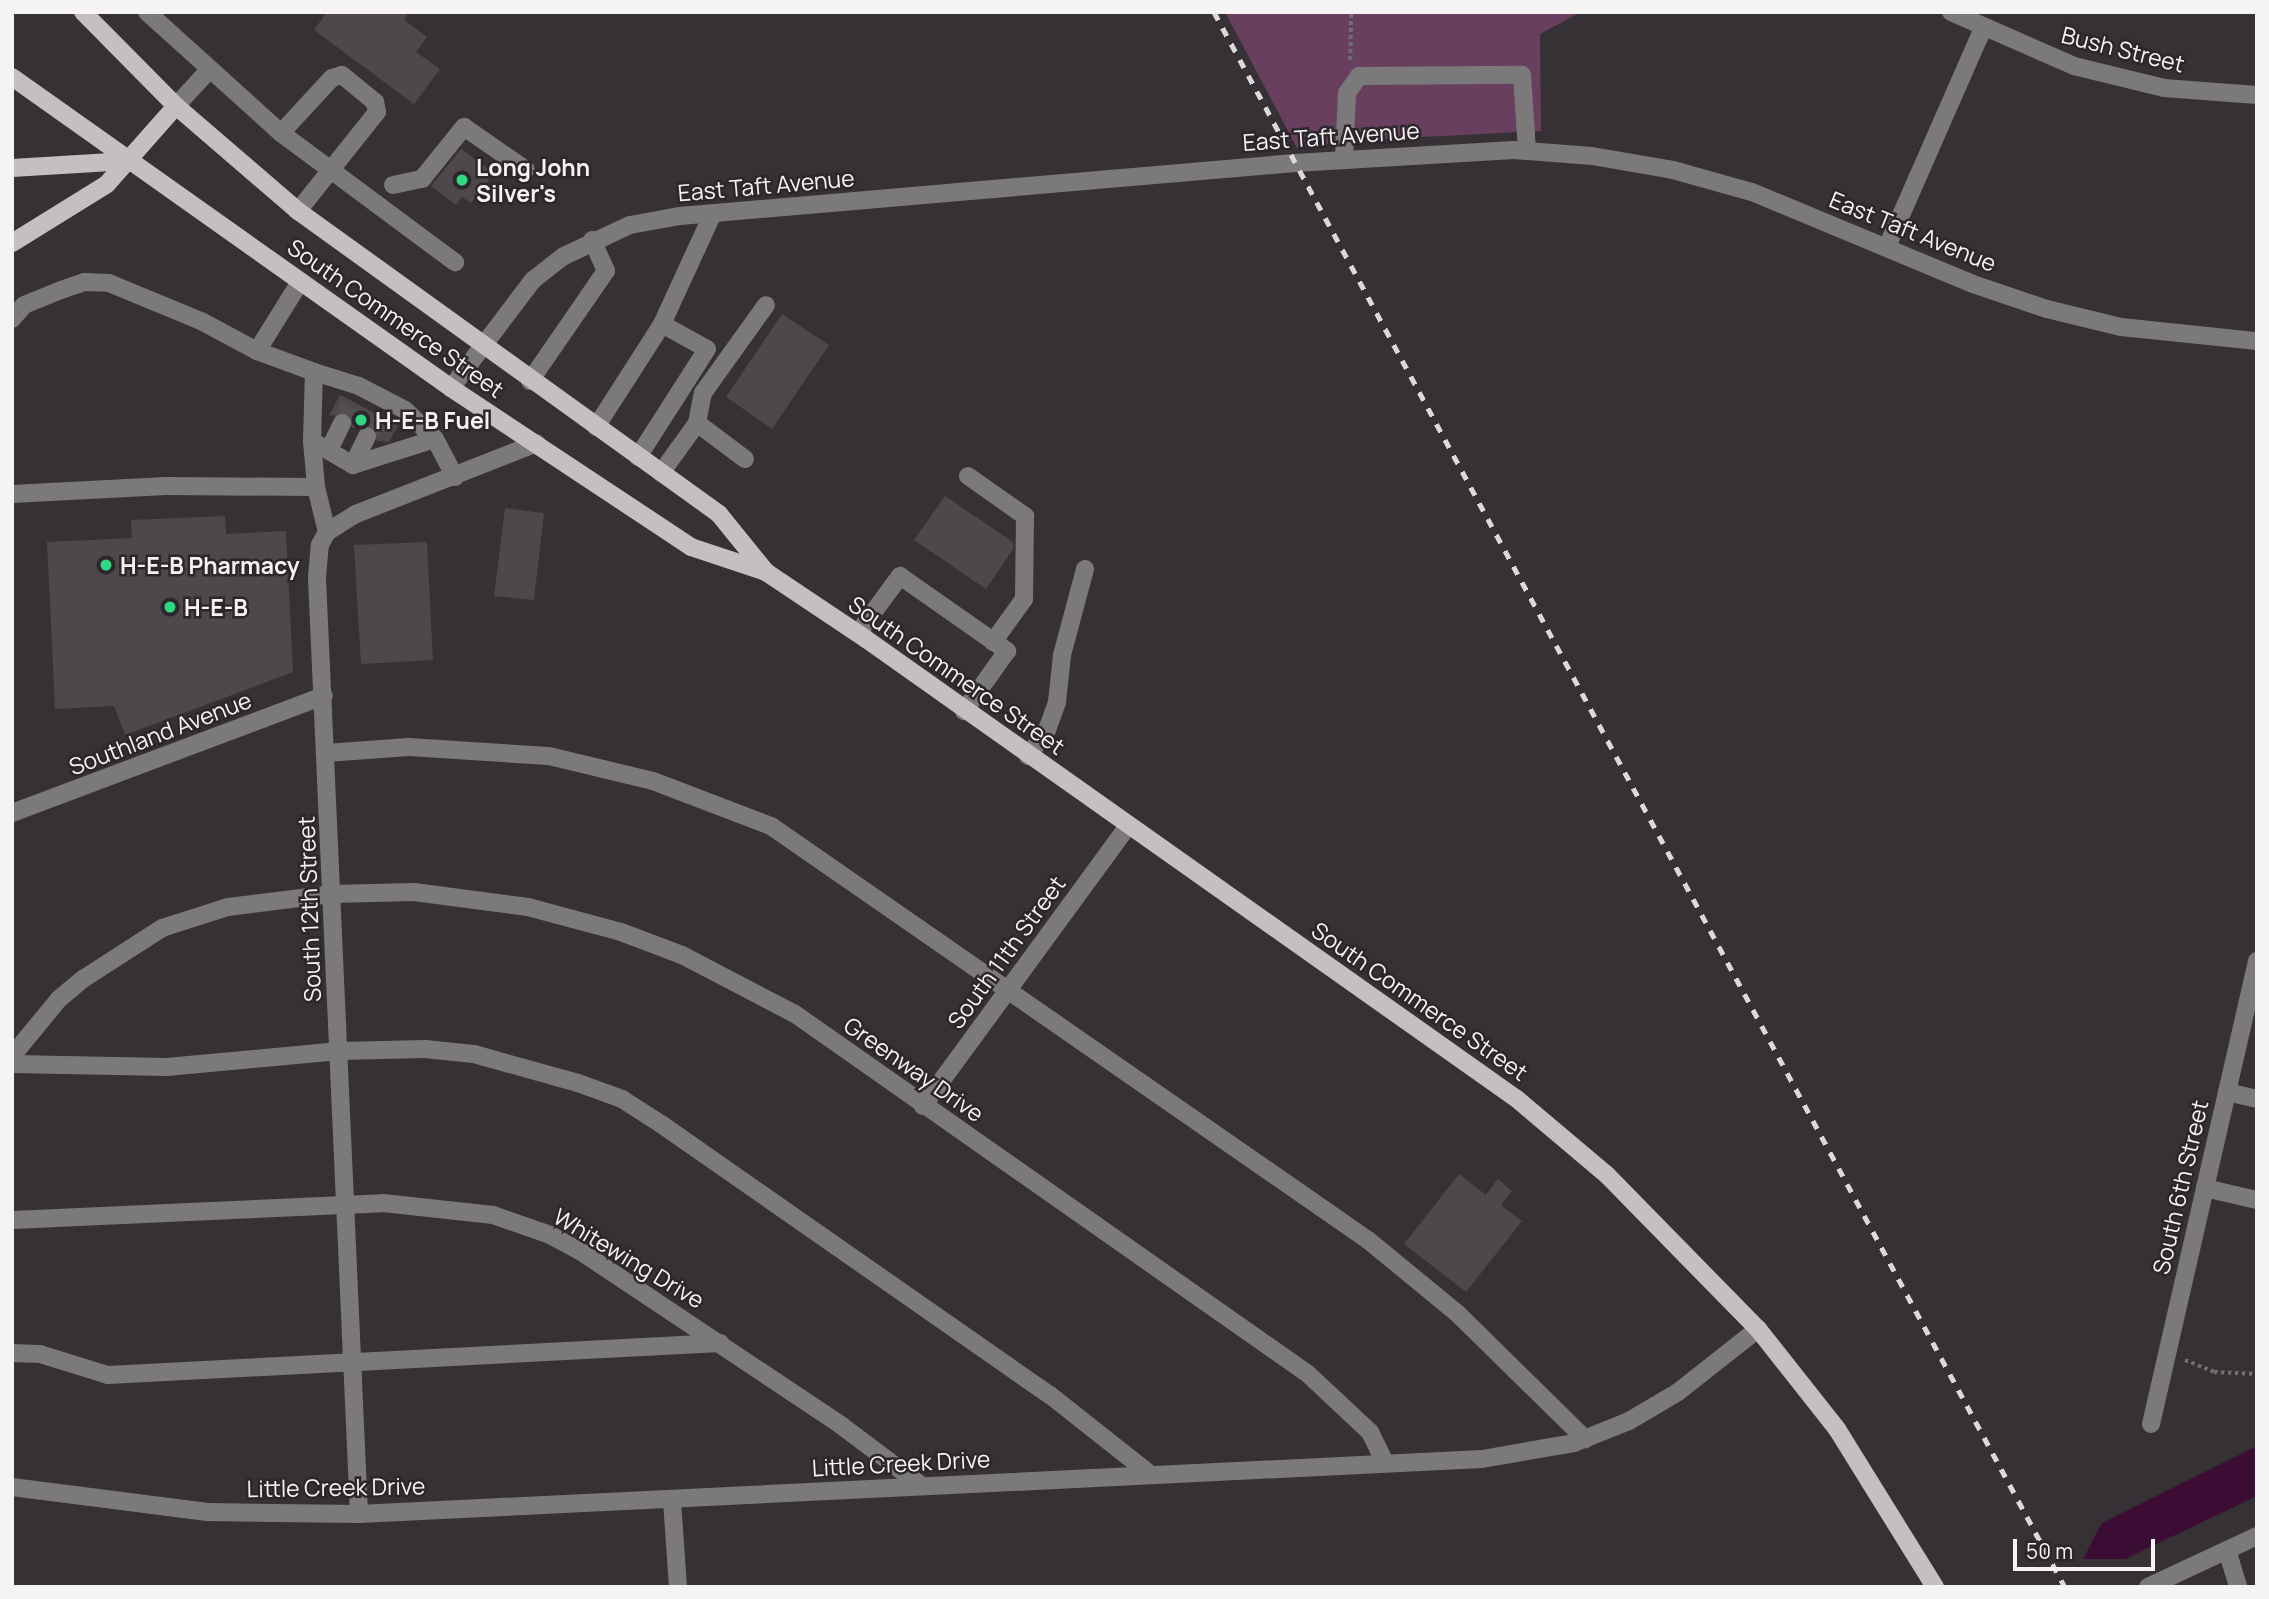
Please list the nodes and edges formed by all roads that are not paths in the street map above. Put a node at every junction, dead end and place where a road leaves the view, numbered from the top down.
1 (83, 12) edge
2 (147, 12) edge
3 (1951, 12) edge
4 (1983, 28) junction
5 (209, 70) junction
6 (12, 78) edge
7 (2257, 95) edge
8 (176, 106) junction
9 (281, 133) junction
10 (1527, 151) junction
11 (1344, 159) junction
12 (128, 161) junction
13 (12, 168) edge
14 (526, 170) dead end
15 (329, 172) junction
16 (393, 185) dead end
17 (298, 211) junction
18 (713, 214) junction
19 (592, 240) junction
20 (12, 243) edge
21 (1887, 247) junction
22 (455, 262) dead end
23 (300, 282) junction
24 (766, 305) dead end
25 (12, 319) edge
26 (662, 324) junction
27 (2257, 341) edge
28 (481, 347) junction
29 (257, 351) junction
30 (314, 372) junction
31 (530, 380) junction
32 (451, 388) junction
33 (342, 423) tunnel mouth
34 (697, 423) junction
35 (596, 427) junction
36 (367, 436) tunnel mouth
37 (435, 439) junction
38 (312, 441) junction
39 (537, 443) junction
40 (329, 450) junction
41 (638, 457) junction
42 (745, 458) dead end
43 (352, 465) junction
44 (661, 473) junction
45 (968, 476) dead end
46 (455, 477) junction
47 (316, 487) junction
48 (12, 494) edge
49 (327, 532) junction
50 (1085, 569) dead end
51 (766, 572) junction
52 (858, 633) junction
53 (993, 642) junction
54 (324, 696) junction
55 (964, 711) junction
56 (326, 752) junction
57 (1028, 756) junction
58 (12, 813) edge
59 (1128, 825) junction
60 (333, 894) junction
61 (2257, 961) edge
62 (1010, 989) junction
63 (2249, 1028) edge
64 (339, 1051) junction
65 (12, 1056) edge
66 (12, 1064) edge
67 (2227, 1092) junction
68 (2257, 1099) edge
69 (923, 1106) junction
70 (2205, 1188) junction
71 (2257, 1200) edge
72 (345, 1206) junction
73 (12, 1220) edge
74 (1758, 1329) junction
75 (720, 1343) junction
76 (12, 1353) edge
77 (353, 1364) junction
78 (2151, 1424) dead end
79 (1585, 1439) junction
80 (1384, 1461) junction
81 (1150, 1474) junction
82 (922, 1486) junction
83 (12, 1487) edge
84 (672, 1501) junction
85 (359, 1514) junction
86 (2257, 1536) edge
87 (2227, 1550) junction
88 (678, 1587) edge
89 (1935, 1587) edge
90 (2148, 1587) edge
91 (2238, 1587) edge

1 - 8 main road, South Commerce Street
2 - 5 street
3 - 4 street, Bush Street
4 - 7 street, Bush Street
4 - 21 street
5 - 8 street
5 - 9 street
6 - 12 main road, South Commerce Street
8 - 12 main road
8 - 17 main road, South Commerce Street
9 - 15 street
9 - 15 street
10 - 11 street, East Taft Avenue
10 - 11 street
10 - 21 street, East Taft Avenue
11 - 18 street, East Taft Avenue
12 - 13 main road
12 - 20 main road
12 - 23 main road, South Commerce Street
14 - 16 street
15 - 17 street
15 - 22 street
17 - 28 main road, South Commerce Street
18 - 19 street, East Taft Avenue
18 - 26 street
19 - 28 street, East Taft Avenue
19 - 31 street
21 - 27 street, East Taft Avenue
23 - 29 street
23 - 32 main road, South Commerce Street
24 - 34 street
25 - 29 street
26 - 35 street
26 - 41 street
28 - 31 main road, South Commerce Street
28 - 32 street, East Taft Avenue
29 - 30 street
30 - 37 street
30 - 38 street
31 - 35 main road, South Commerce Street
32 - 39 main road, South Commerce Street
33 - 40 street
34 - 42 street
34 - 44 street
35 - 41 main road, South Commerce Street
36 - 43 street
37 - 43 street
37 - 46 street
38 - 40 street
38 - 47 street
39 - 46 street
39 - 51 main road, South Commerce Street
40 - 43 street
41 - 44 main road, South Commerce Street
44 - 51 main road, South Commerce Street
45 - 53 street
46 - 49 street
47 - 48 street
47 - 49 street
49 - 54 street, South 12th Street
50 - 57 street
51 - 52 main road, South Commerce Street
52 - 53 street
52 - 55 main road, South Commerce Street
53 - 55 street
54 - 56 street, South 12th Street
54 - 58 street, Southland Avenue
55 - 57 main road, South Commerce Street
56 - 60 street, South 12th Street
56 - 62 street
57 - 59 main road, South Commerce Street
59 - 62 street, South 11th Street
59 - 74 main road, South Commerce Street
60 - 64 street, South 12th Street
60 - 65 street, Greenway Drive
60 - 69 street, Greenway Drive
61 - 63 street, South 6th Street
62 - 69 street, South 11th Street
62 - 79 street
63 - 67 street, South 6th Street
64 - 66 street
64 - 72 street, South 12th Street
64 - 81 street
67 - 68 street
67 - 70 street, South 6th Street
69 - 80 street, Greenway Drive
70 - 71 street
70 - 78 street, South 6th Street
72 - 73 street, Whitewing Drive
72 - 75 street, Whitewing Drive
72 - 77 street, South 12th Street
74 - 79 street, Little Creek Drive
74 - 89 main road, South Commerce Street
75 - 77 street
75 - 82 street, Whitewing Drive
76 - 77 street
77 - 85 street, South 12th Street
79 - 80 street, Little Creek Drive
80 - 81 street, Little Creek Drive
81 - 82 street, Little Creek Drive
82 - 84 street, Little Creek Drive
83 - 85 street, Little Creek Drive
84 - 85 street, Little Creek Drive
84 - 88 street
86 - 87 street
87 - 90 street
87 - 91 street

